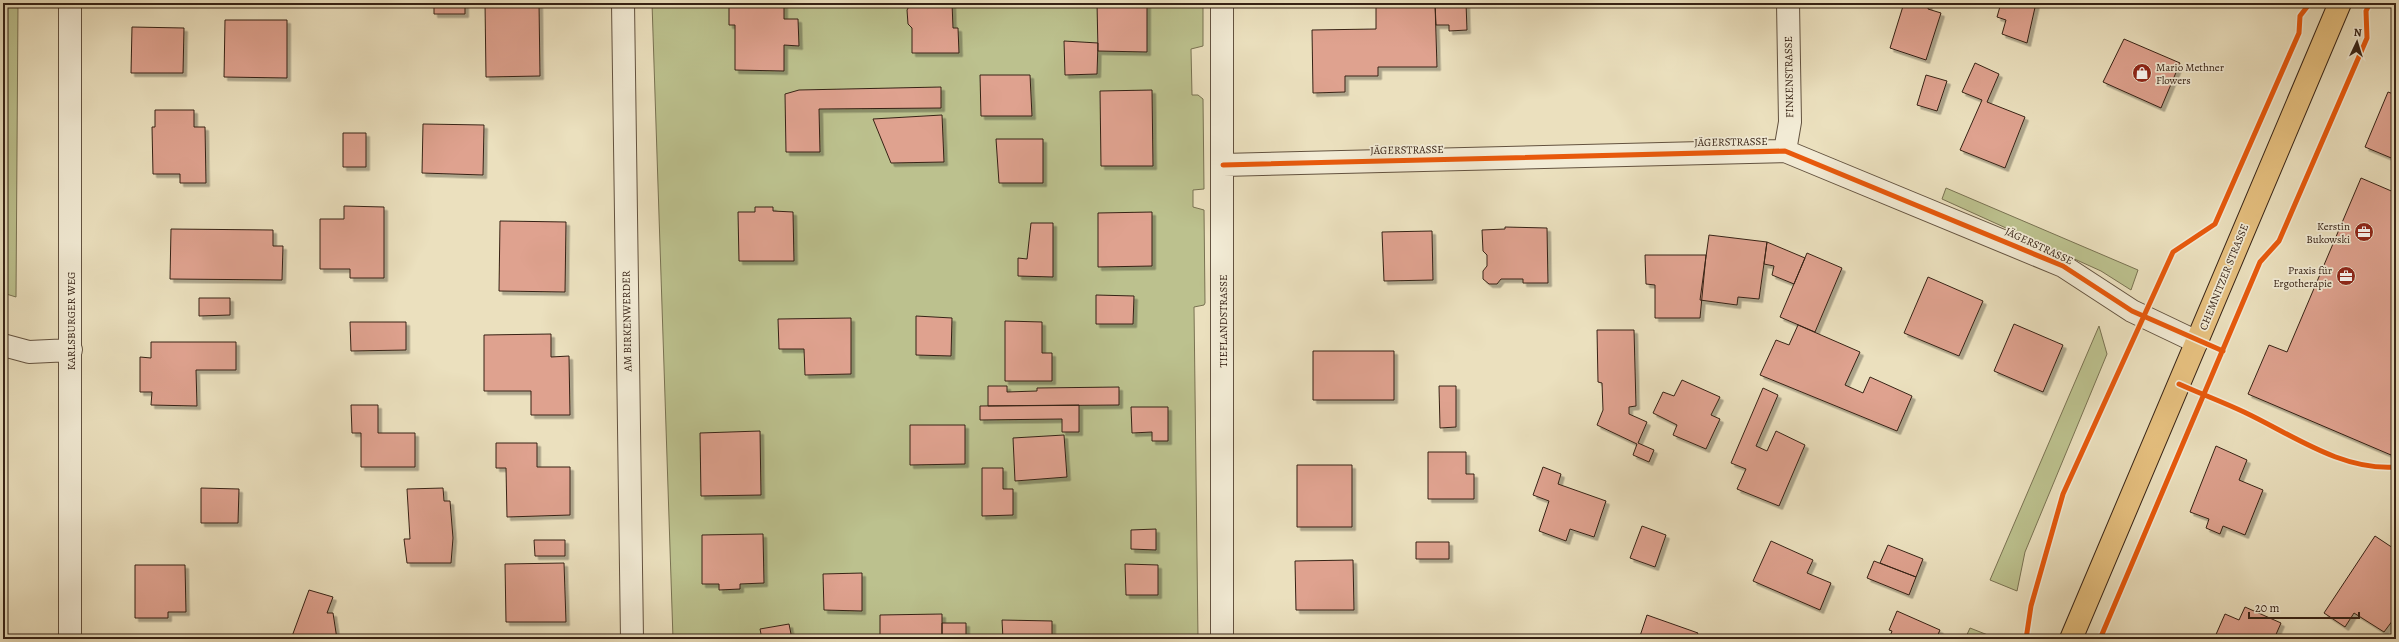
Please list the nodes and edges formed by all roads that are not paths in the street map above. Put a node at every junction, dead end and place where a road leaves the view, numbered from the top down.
1 (70, 3) edge
2 (623, 3) edge
3 (1222, 3) edge
4 (1788, 3) edge
5 (2340, 3) edge
6 (1785, 151) junction
7 (1223, 165) junction
8 (2197, 342) junction
9 (3, 345) edge
10 (71, 350) junction
11 (70, 639) edge
12 (632, 639) edge
13 (1222, 639) edge
14 (2071, 639) edge

1 - 10 street, KARLSBURGER WEG
2 - 12 street, AM BIRKENWERDER
3 - 7 street, TIEFLANDSTRASSE
4 - 6 street, FINKENSTRASSE
5 - 8 main road, CHEMNITZER STRASSE
6 - 7 street, JÄGERSTRASSE
6 - 8 street, JÄGERSTRASSE
7 - 13 street, TIEFLANDSTRASSE
8 - 14 main road, CHEMNITZER STRASSE
9 - 10 street
10 - 11 street, KARLSBURGER WEG

